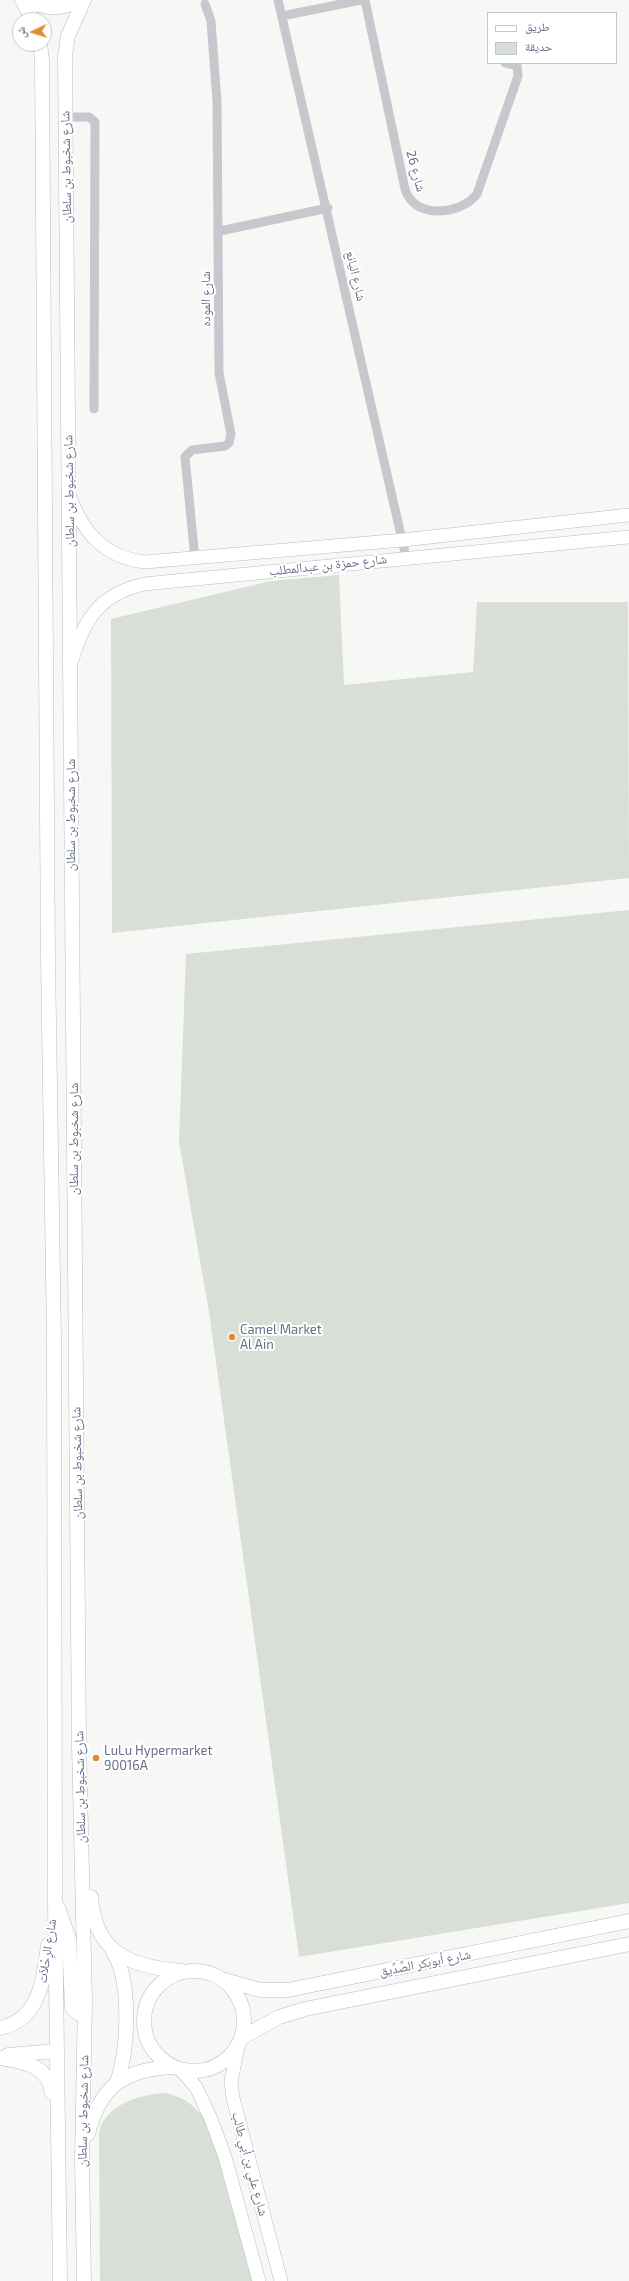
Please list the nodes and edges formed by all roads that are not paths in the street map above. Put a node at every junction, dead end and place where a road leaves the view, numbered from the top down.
1 (22, 0) edge
2 (28, 0) edge
3 (79, 0) edge
4 (84, 0) edge
5 (278, 0) edge
6 (361, 0) edge
7 (364, 0) edge
8 (205, 4) dead end
9 (29, 12) edge
10 (282, 16) junction
11 (41, 52) edge
12 (509, 64) edge
13 (65, 117) junction
14 (328, 208) junction
15 (220, 231) junction
16 (94, 409) dead end
17 (69, 494) junction
18 (629, 515) edge
19 (629, 537) edge
20 (403, 540) junction
21 (406, 558) junction
22 (194, 559) junction
23 (70, 666) junction
24 (79, 1745) junction
25 (55, 1901) junction
26 (629, 1921) edge
27 (629, 1944) edge
28 (112, 1949) junction
29 (187, 1972) junction
30 (221, 1979) junction
31 (85, 2008) junction
32 (0, 2028) edge
33 (240, 2042) junction
34 (56, 2051) junction
35 (0, 2057) edge
36 (177, 2068) junction
37 (117, 2082) junction
38 (57, 2145) junction
39 (82, 2160) junction
40 (60, 2281) edge
41 (84, 2281) edge
42 (260, 2281) edge
43 (281, 2281) edge

1 - 9 main road
2 - 3 main road
4 - 13 main road, شارع شخبوط بن سلطان
5 - 10 street, شارع اليانع
6 - 10 street
7 - 12 street, شارع 26
8 - 15 street, شارع الموده
10 - 14 street, شارع اليانع
11 - 25 main road, شارع شخبوط بن سلطان
13 - 16 street
13 - 17 main road, شارع شخبوط بن سلطان
14 - 15 street
14 - 20 street, شارع اليانع
15 - 22 street, شارع الموده
17 - 22 street, شارع حمزة بن عبدالمطلب
17 - 23 main road, شارع شخبوط بن سلطان
18 - 20 street, شارع حمزة بن عبدالمطلب
19 - 21 street, شارع حمزة بن عبدالمطلب
20 - 21 street, شارع اليانع
20 - 22 street, شارع حمزة بن عبدالمطلب
21 - 23 street, شارع حمزة بن عبدالمطلب
23 - 24 main road, شارع شخبوط بن سلطان
24 - 28 main road
24 - 31 main road, شارع شخبوط بن سلطان
25 - 31 main road
25 - 32 main road, شارع الرِحْلاَت
25 - 34 main road, شارع شخبوط بن سلطان
26 - 30 main road, شارع أبوبَكر الصِّدِّيق
27 - 33 main road, شارع أبوبَكر الصِّدِّيق
28 - 29 main road
28 - 37 main road
29 - 30 main road
29 - 36 main road
30 - 33 main road
31 - 39 main road, شارع شخبوط بن سلطان
33 - 36 main road
33 - 43 street, شارع علي بن أبي طالب
34 - 35 main road
34 - 38 main road, شارع شخبوط بن سلطان
35 - 38 main road
36 - 37 main road
36 - 42 street, شارع علي بن أبي طالب
37 - 39 main road
38 - 40 main road, شارع شخبوط بن سلطان
39 - 41 main road, شارع شخبوط بن سلطان

